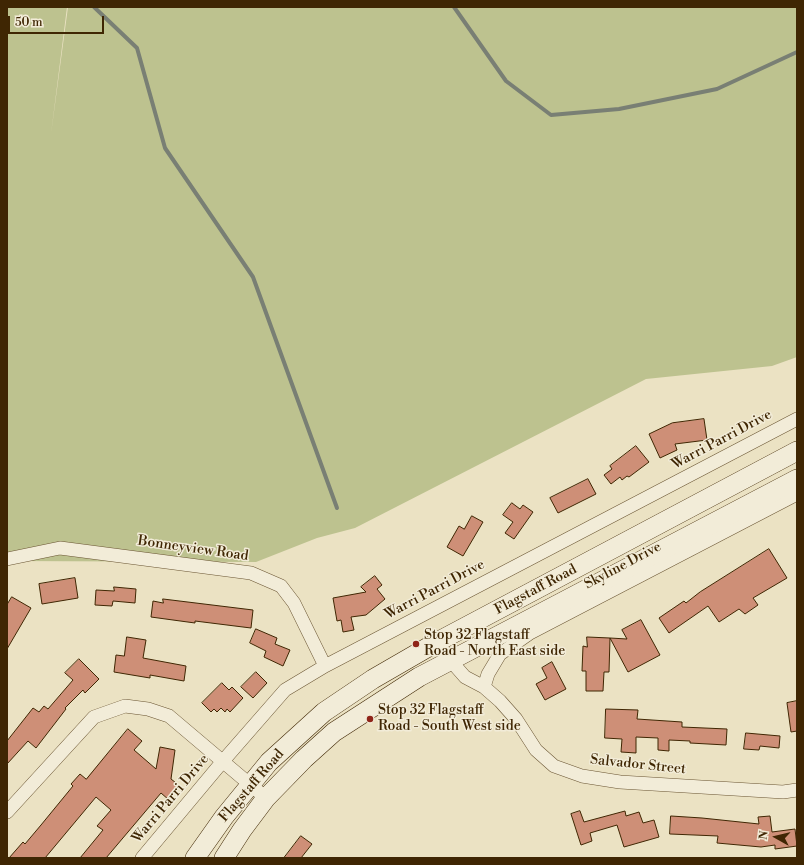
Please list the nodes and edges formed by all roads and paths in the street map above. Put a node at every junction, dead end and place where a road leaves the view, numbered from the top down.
1 (797, 419) edge
2 (797, 451) edge
3 (797, 479) edge
4 (797, 494) edge
5 (7, 559) edge
6 (437, 642) junction
7 (451, 661) junction
8 (325, 666) junction
9 (484, 687) junction
10 (223, 761) junction
11 (250, 784) junction
12 (797, 790) edge
13 (266, 798) junction
14 (7, 812) edge
15 (142, 858) edge
16 (195, 858) edge
17 (224, 858) edge

1 - 8 street, Warri Parri Drive
2 - 6 main road, Flagstaff Road
3 - 7 main road, Flagstaff Road
4 - 9 street, Skyline Drive
5 - 8 street, Bonneyview Road
6 - 7 street, Salvador Street
6 - 11 main road, Flagstaff Road
7 - 9 street, Salvador Street
7 - 13 main road, Flagstaff Road
8 - 10 street, Warri Parri Drive
9 - 12 street, Salvador Street
10 - 11 street
10 - 14 street
10 - 15 street, Warri Parri Drive
11 - 13 street
11 - 16 main road, Flagstaff Road
13 - 17 main road, Flagstaff Road

